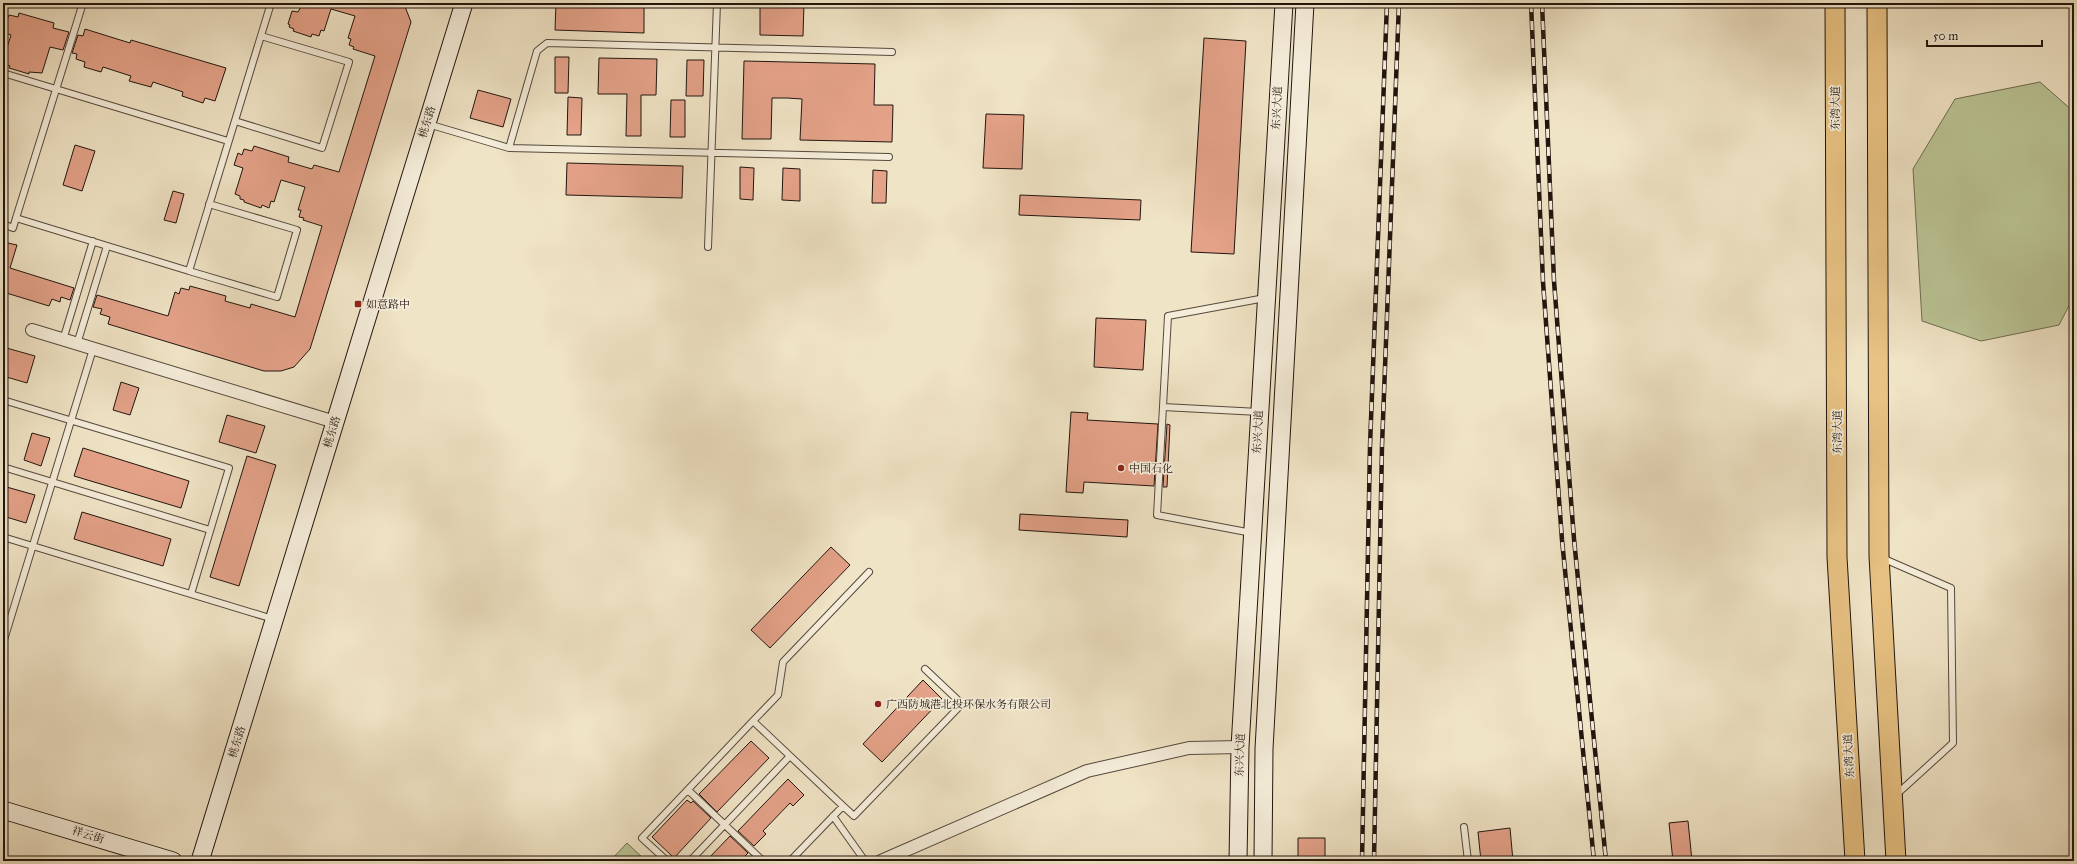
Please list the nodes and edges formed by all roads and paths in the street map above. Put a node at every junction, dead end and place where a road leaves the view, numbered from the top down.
1 (271, 3) edge
2 (464, 3) edge
3 (717, 3) edge
4 (1284, 3) edge
5 (1305, 3) edge
6 (1835, 3) edge
7 (1877, 3) edge
8 (82, 6) dead end
9 (261, 36) junction
10 (715, 48) junction
11 (892, 52) dead end
12 (3, 73) edge
13 (56, 89) junction
14 (235, 122) junction
15 (427, 123) junction
16 (228, 141) junction
17 (509, 148) junction
18 (712, 152) junction
19 (889, 157) dead end
20 (210, 204) junction
21 (16, 218) junction
22 (3, 224) edge
23 (93, 242) junction
24 (108, 246) junction
25 (708, 247) dead end
26 (189, 271) junction
27 (1266, 298) junction
28 (32, 330) dead end
29 (63, 340) junction
30 (77, 344) junction
31 (93, 349) junction
32 (3, 400) edge
33 (1163, 407) junction
34 (1260, 412) junction
35 (71, 420) junction
36 (335, 422) junction
37 (3, 468) edge
38 (52, 482) junction
39 (210, 530) junction
40 (1252, 533) junction
41 (3, 537) edge
42 (33, 546) junction
43 (1879, 556) junction
44 (869, 572) dead end
45 (190, 594) junction
46 (274, 620) junction
47 (3, 643) edge
48 (925, 669) dead end
49 (753, 721) junction
50 (1240, 747) junction
51 (790, 756) junction
52 (688, 790) junction
53 (1892, 798) junction
54 (843, 806) junction
55 (3, 810) edge
56 (833, 816) junction
57 (725, 825) junction
58 (1464, 827) dead end
59 (173, 861) edge
60 (200, 861) edge
61 (667, 861) edge
62 (690, 861) edge
63 (763, 861) edge
64 (790, 861) edge
65 (865, 861) edge
66 (881, 861) edge
67 (1238, 861) edge
68 (1263, 861) edge
69 (1468, 861) edge
70 (1855, 861) edge
71 (1896, 861) edge

1 - 9 lane
2 - 15 main road, 桃东路
3 - 10 lane
4 - 27 main road, 东兴大道
5 - 68 main road, 东兴大道
6 - 70 main road, 东湾大道
7 - 43 main road
8 - 13 lane
9 - 14 lane
9 - 14 lane
10 - 11 lane
10 - 17 lane
10 - 18 lane
12 - 13 lane
13 - 16 lane
13 - 21 lane
14 - 16 lane
15 - 17 lane
15 - 36 main road, 桃东路
16 - 20 lane
17 - 18 lane
18 - 19 lane
18 - 25 lane
20 - 26 lane
20 - 26 lane
21 - 22 lane
21 - 23 lane
23 - 24 lane
23 - 29 lane
24 - 26 lane
24 - 30 lane
27 - 33 lane
27 - 34 main road, 东兴大道
28 - 29 street
29 - 30 street
30 - 31 street
31 - 35 lane
31 - 36 street
32 - 35 lane
33 - 34 lane
33 - 40 lane
34 - 40 main road, 东兴大道
35 - 38 lane
35 - 39 lane
36 - 46 main road, 桃东路
37 - 38 lane
38 - 39 lane
38 - 42 lane
39 - 45 lane
40 - 50 main road, 东兴大道
41 - 42 lane
42 - 45 lane
42 - 47 lane
43 - 53 main road
43 - 53 lane
44 - 49 lane
45 - 46 lane
46 - 60 main road, 桃东路
48 - 54 lane
49 - 51 lane
49 - 52 lane
50 - 66 street
50 - 67 main road, 东兴大道
51 - 54 lane
51 - 57 lane
52 - 57 lane
52 - 61 lane
53 - 71 main road
54 - 56 lane
55 - 59 main road, 祥云街
56 - 64 lane
56 - 65 lane
57 - 62 lane
57 - 63 lane
58 - 69 lane

